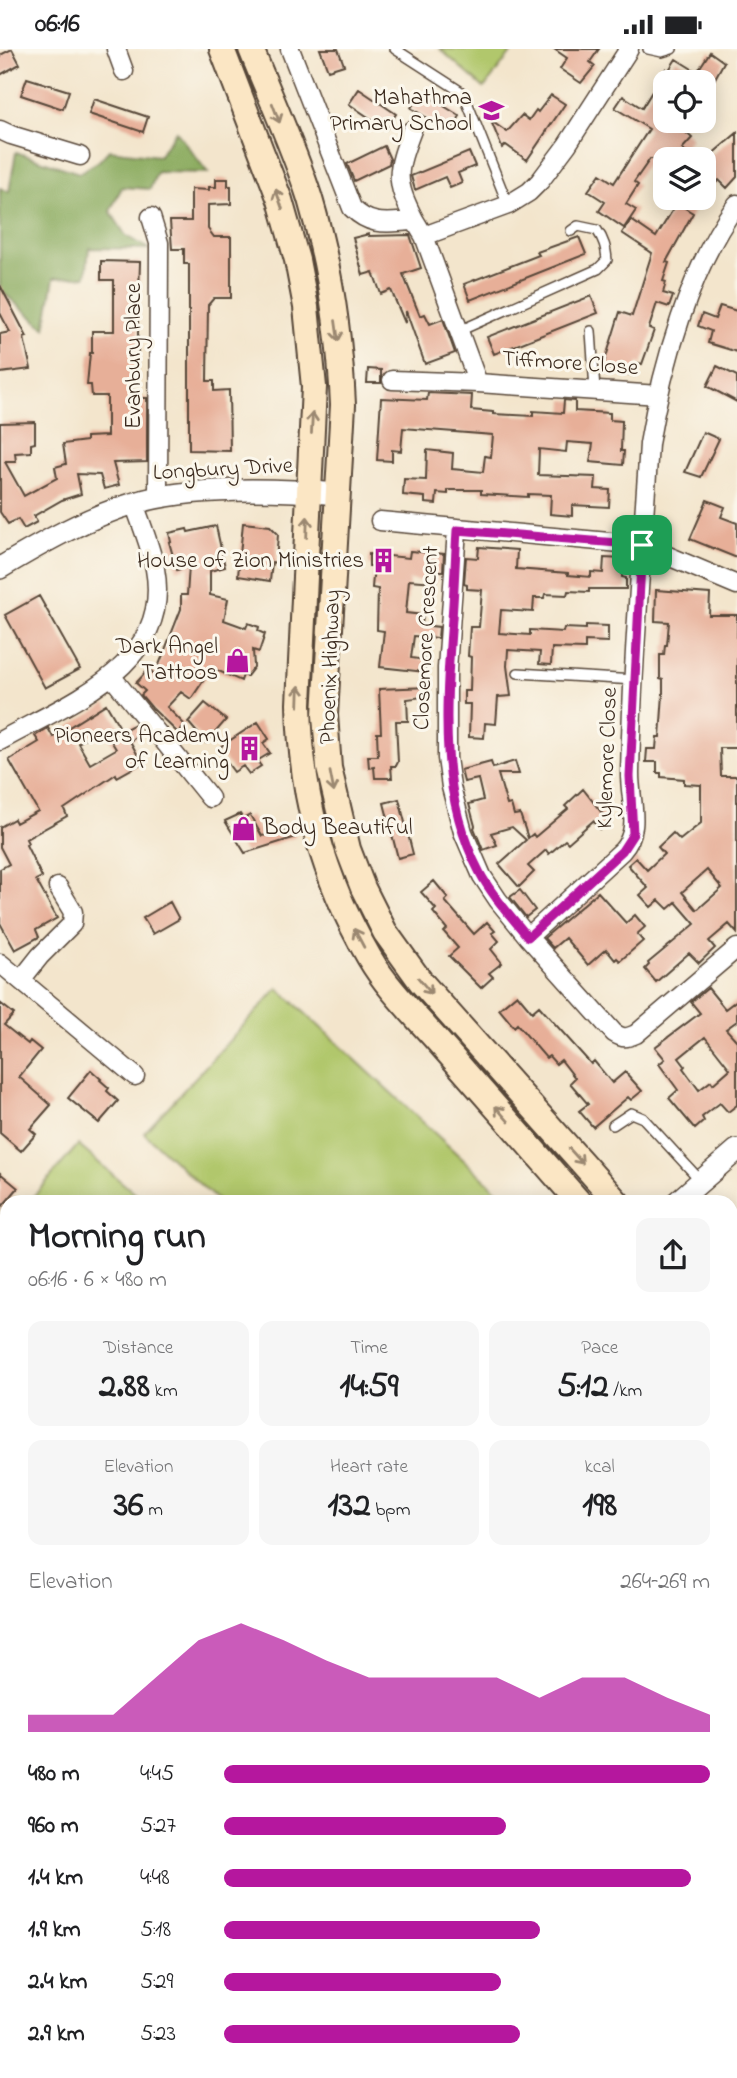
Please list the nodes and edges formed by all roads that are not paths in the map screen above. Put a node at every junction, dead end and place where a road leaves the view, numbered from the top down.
1 (116, 49) edge
2 (222, 49) edge
3 (251, 49) edge
4 (290, 49) edge
5 (395, 49) edge
6 (629, 49) edge
7 (648, 49) edge
8 (672, 49) edge
9 (124, 71) dead end
10 (0, 129) edge
11 (412, 130) dead end
12 (80, 156) dead end
13 (737, 204) edge
14 (508, 205) junction
15 (152, 217) dead end
16 (415, 221) junction
17 (571, 231) dead end
18 (425, 236) junction
19 (459, 331) junction
20 (591, 331) dead end
21 (392, 380) dead end
22 (478, 383) junction
23 (595, 390) junction
24 (659, 395) junction
25 (309, 491) junction
26 (338, 494) junction
27 (158, 497) junction
28 (134, 503) junction
29 (380, 521) dead end
30 (457, 530) junction
31 (642, 545) junction
32 (0, 568) edge
33 (737, 585) edge
34 (518, 673) dead end
35 (112, 677) junction
36 (635, 680) junction
37 (0, 741) edge
38 (210, 798) dead end
39 (58, 887) dead end
40 (528, 937) junction
41 (737, 948) edge
42 (0, 963) edge
43 (21, 979) junction
44 (135, 1076) dead end
45 (613, 1125) dead end
46 (737, 1150) edge
47 (702, 1181) junction
48 (573, 1195) edge
49 (611, 1195) edge
50 (685, 1195) edge

1 - 9 street
25 -> 2 main road, Phoenix Highway
3 -> 26 main road, Phoenix Highway
4 - 16 street
5 - 14 lane
6 - 14 street
7 - 8 lane
10 - 12 street
11 - 16 street, Tiffmore Close
13 - 24 street, Kylemore Close
14 - 18 street
15 - 27 street, Evanbury Place
16 - 18 street, Tiffmore Close
17 - 19 lane
18 - 19 street, Tiffmore Close
19 - 22 street, Tiffmore Close
20 - 23 lane
21 - 22 street, Tiffmore Close
22 - 23 street, Tiffmore Close
23 - 24 street, Tiffmore Close
24 - 31 street, Kylemore Close
25 - 26 street, Longbury Drive
25 - 27 street, Longbury Drive
48 -> 25 main road, Phoenix Highway
26 -> 49 main road, Phoenix Highway
27 - 28 street, Longbury Drive
28 - 32 street, Longbury Drive
28 - 35 street
29 - 30 street, Closemore Crescent
30 - 31 street, Closemore Crescent
30 - 40 street, Closemore Crescent
31 - 33 street
31 - 36 street, Kylemore Close
34 - 36 lane
35 - 37 street
35 - 38 street
36 - 40 street, Kylemore Close
39 - 43 street
40 - 41 street
42 - 43 street
43 - 44 street
45 - 47 lane
46 - 47 street
47 - 50 street

